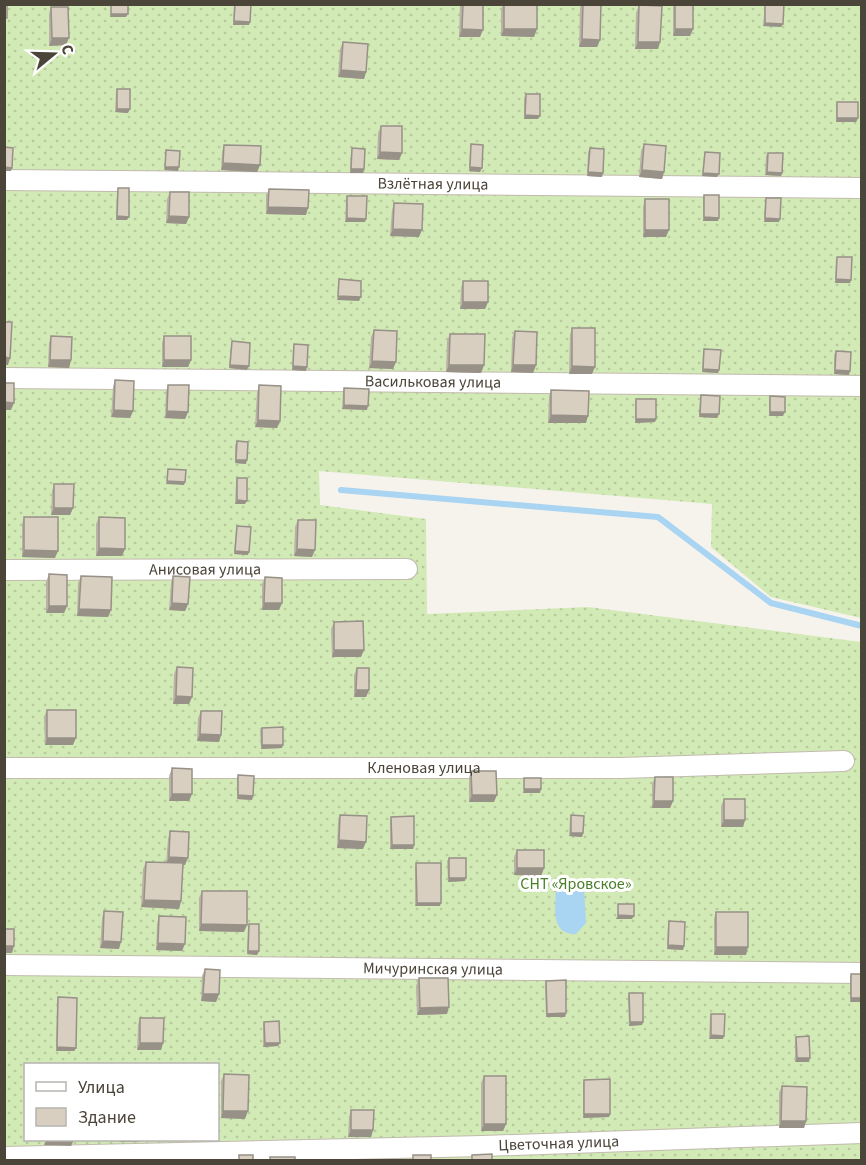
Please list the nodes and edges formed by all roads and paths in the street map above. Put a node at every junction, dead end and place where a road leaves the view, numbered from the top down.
1 (4, 180) edge
2 (861, 188) edge
3 (4, 378) edge
4 (861, 386) edge
5 (407, 569) dead end
6 (4, 570) edge
7 (844, 761) dead end
8 (4, 768) edge
9 (4, 965) edge
10 (861, 973) edge
11 (861, 1133) edge
12 (4, 1157) edge

1 - 2 street, Взлётная улица
3 - 4 street, Васильковая улица
5 - 6 street, Анисовая улица
7 - 8 street, Кленовая улица
9 - 10 street, Мичуринская улица
11 - 12 street, Цветочная улица

